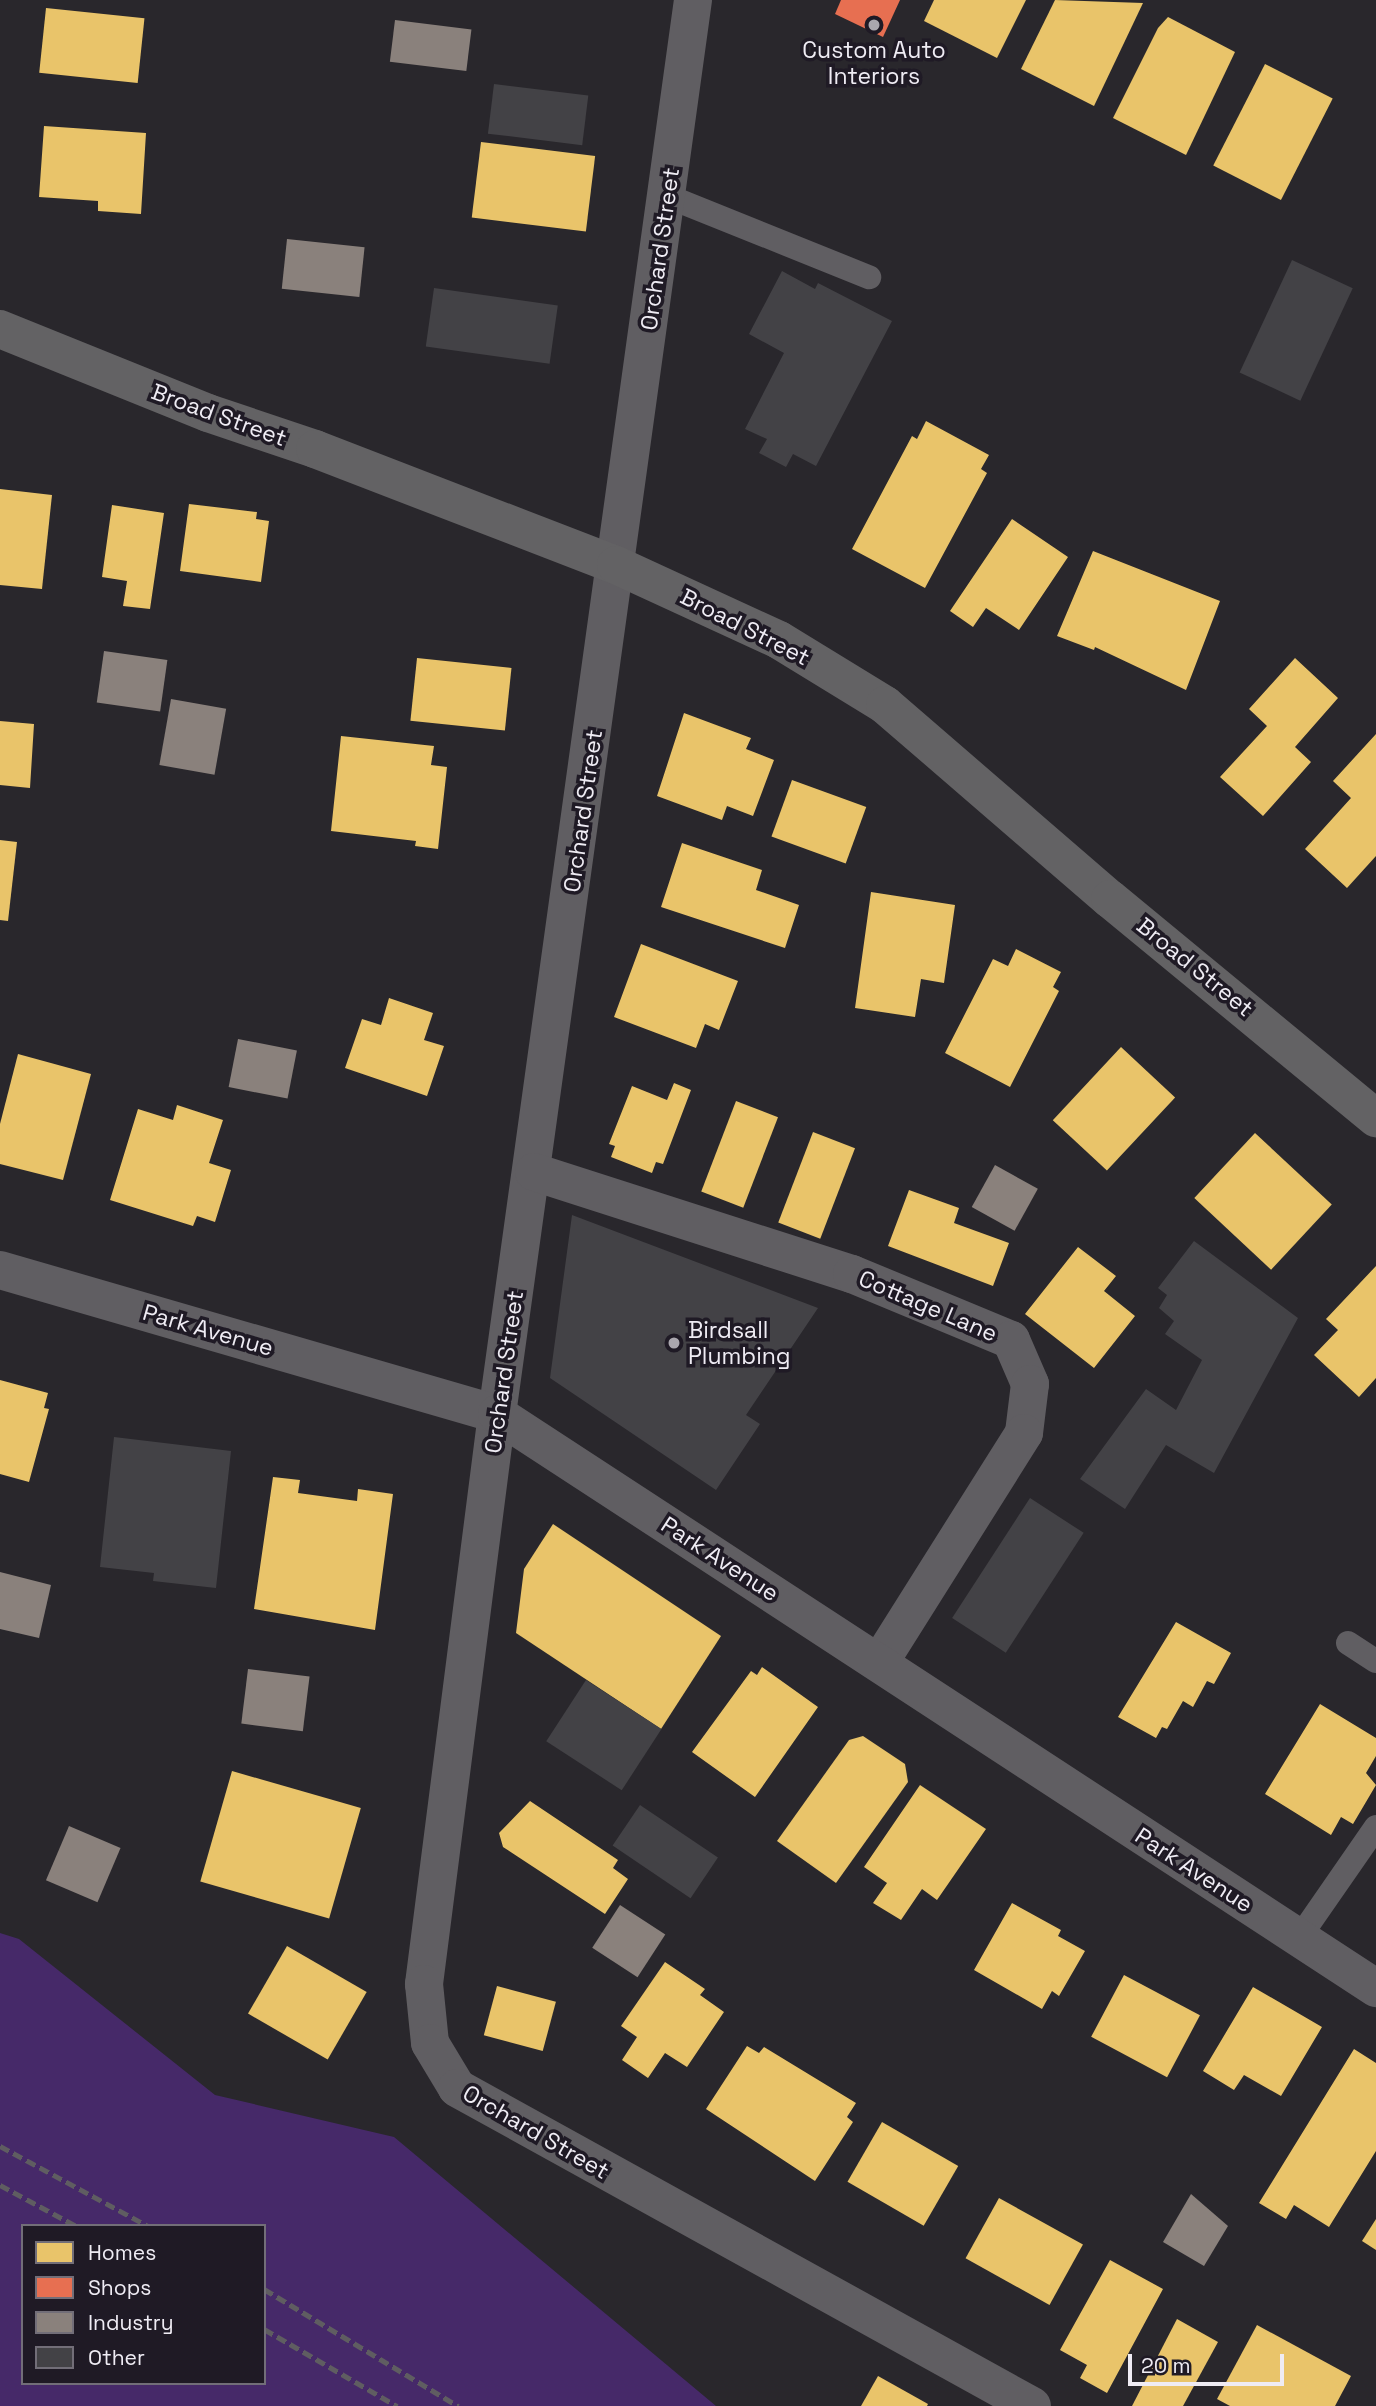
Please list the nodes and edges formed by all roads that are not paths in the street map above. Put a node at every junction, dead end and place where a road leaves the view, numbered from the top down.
1 (694, 0) edge
2 (667, 196) junction
3 (869, 276) dead end
4 (0, 329) edge
5 (616, 565) junction
6 (1376, 1118) edge
7 (534, 1172) junction
8 (0, 1270) edge
9 (497, 1414) junction
10 (1348, 1643) dead end
11 (1376, 1661) edge
12 (880, 1662) junction
13 (1376, 1827) edge
14 (1299, 1938) junction
15 (1376, 1988) edge
16 (1032, 2406) edge

1 - 2 street, Orchard Street
2 - 3 lane
2 - 5 street, Orchard Street
4 - 5 main road, Broad Street
5 - 6 main road, Broad Street
5 - 7 street, Orchard Street
7 - 9 street, Orchard Street
7 - 12 street, Cottage Lane
8 - 9 street, Park Avenue
9 - 12 street, Park Avenue
9 - 16 street, Orchard Street
10 - 11 lane
12 - 14 street, Park Avenue
13 - 14 lane
14 - 15 street, Park Avenue

